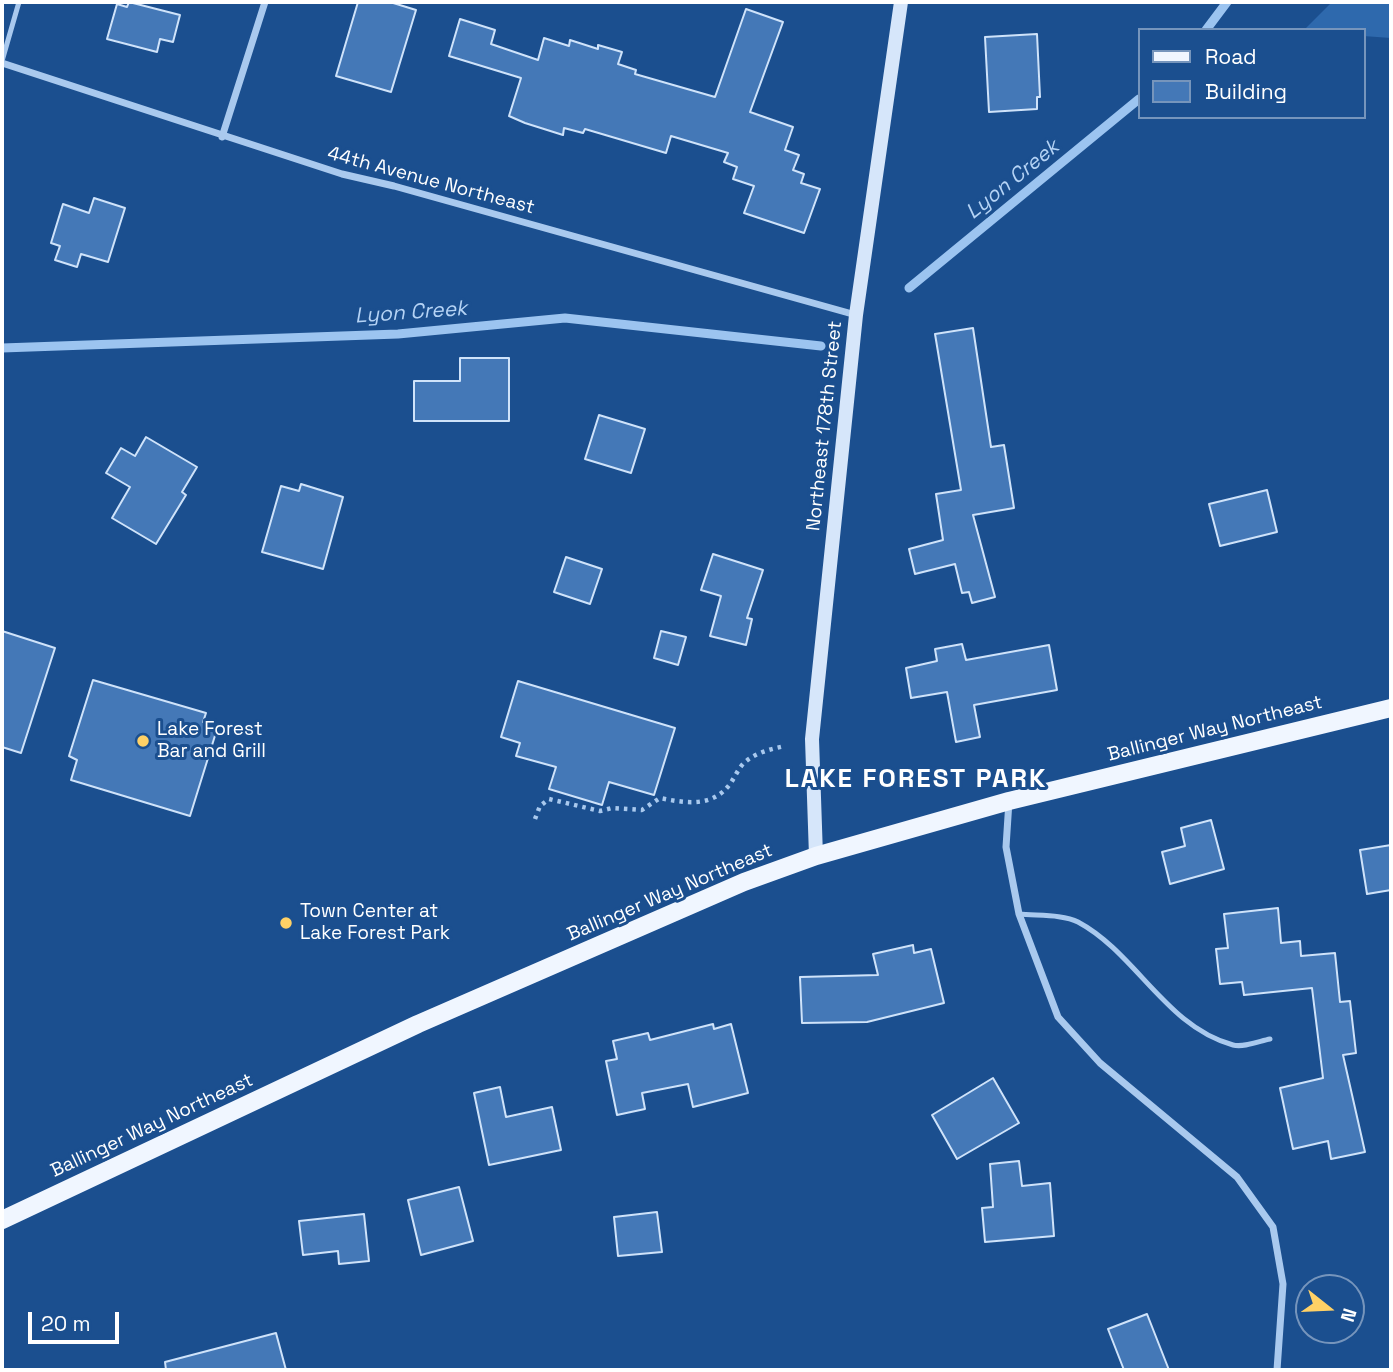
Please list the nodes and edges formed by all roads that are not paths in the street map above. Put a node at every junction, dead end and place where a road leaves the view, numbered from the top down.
1 (19, 2) edge
2 (265, 2) edge
3 (901, 2) edge
4 (2, 62) edge
5 (222, 137) junction
6 (856, 316) junction
7 (1391, 708) edge
8 (1009, 801) junction
9 (816, 856) junction
10 (1019, 914) junction
11 (1270, 1039) dead end
12 (2, 1220) edge
13 (1277, 1370) edge

1 - 4 lane
2 - 5 street
3 - 6 main road, Northeast 178th Street
4 - 5 street, 44th Avenue Northeast
5 - 6 street, 44th Avenue Northeast
6 - 9 main road, Northeast 178th Street
7 - 8 main road, Ballinger Way Northeast
8 - 9 main road, Ballinger Way Northeast
8 - 10 street
9 - 12 main road, Ballinger Way Northeast
10 - 11 lane
10 - 13 street

